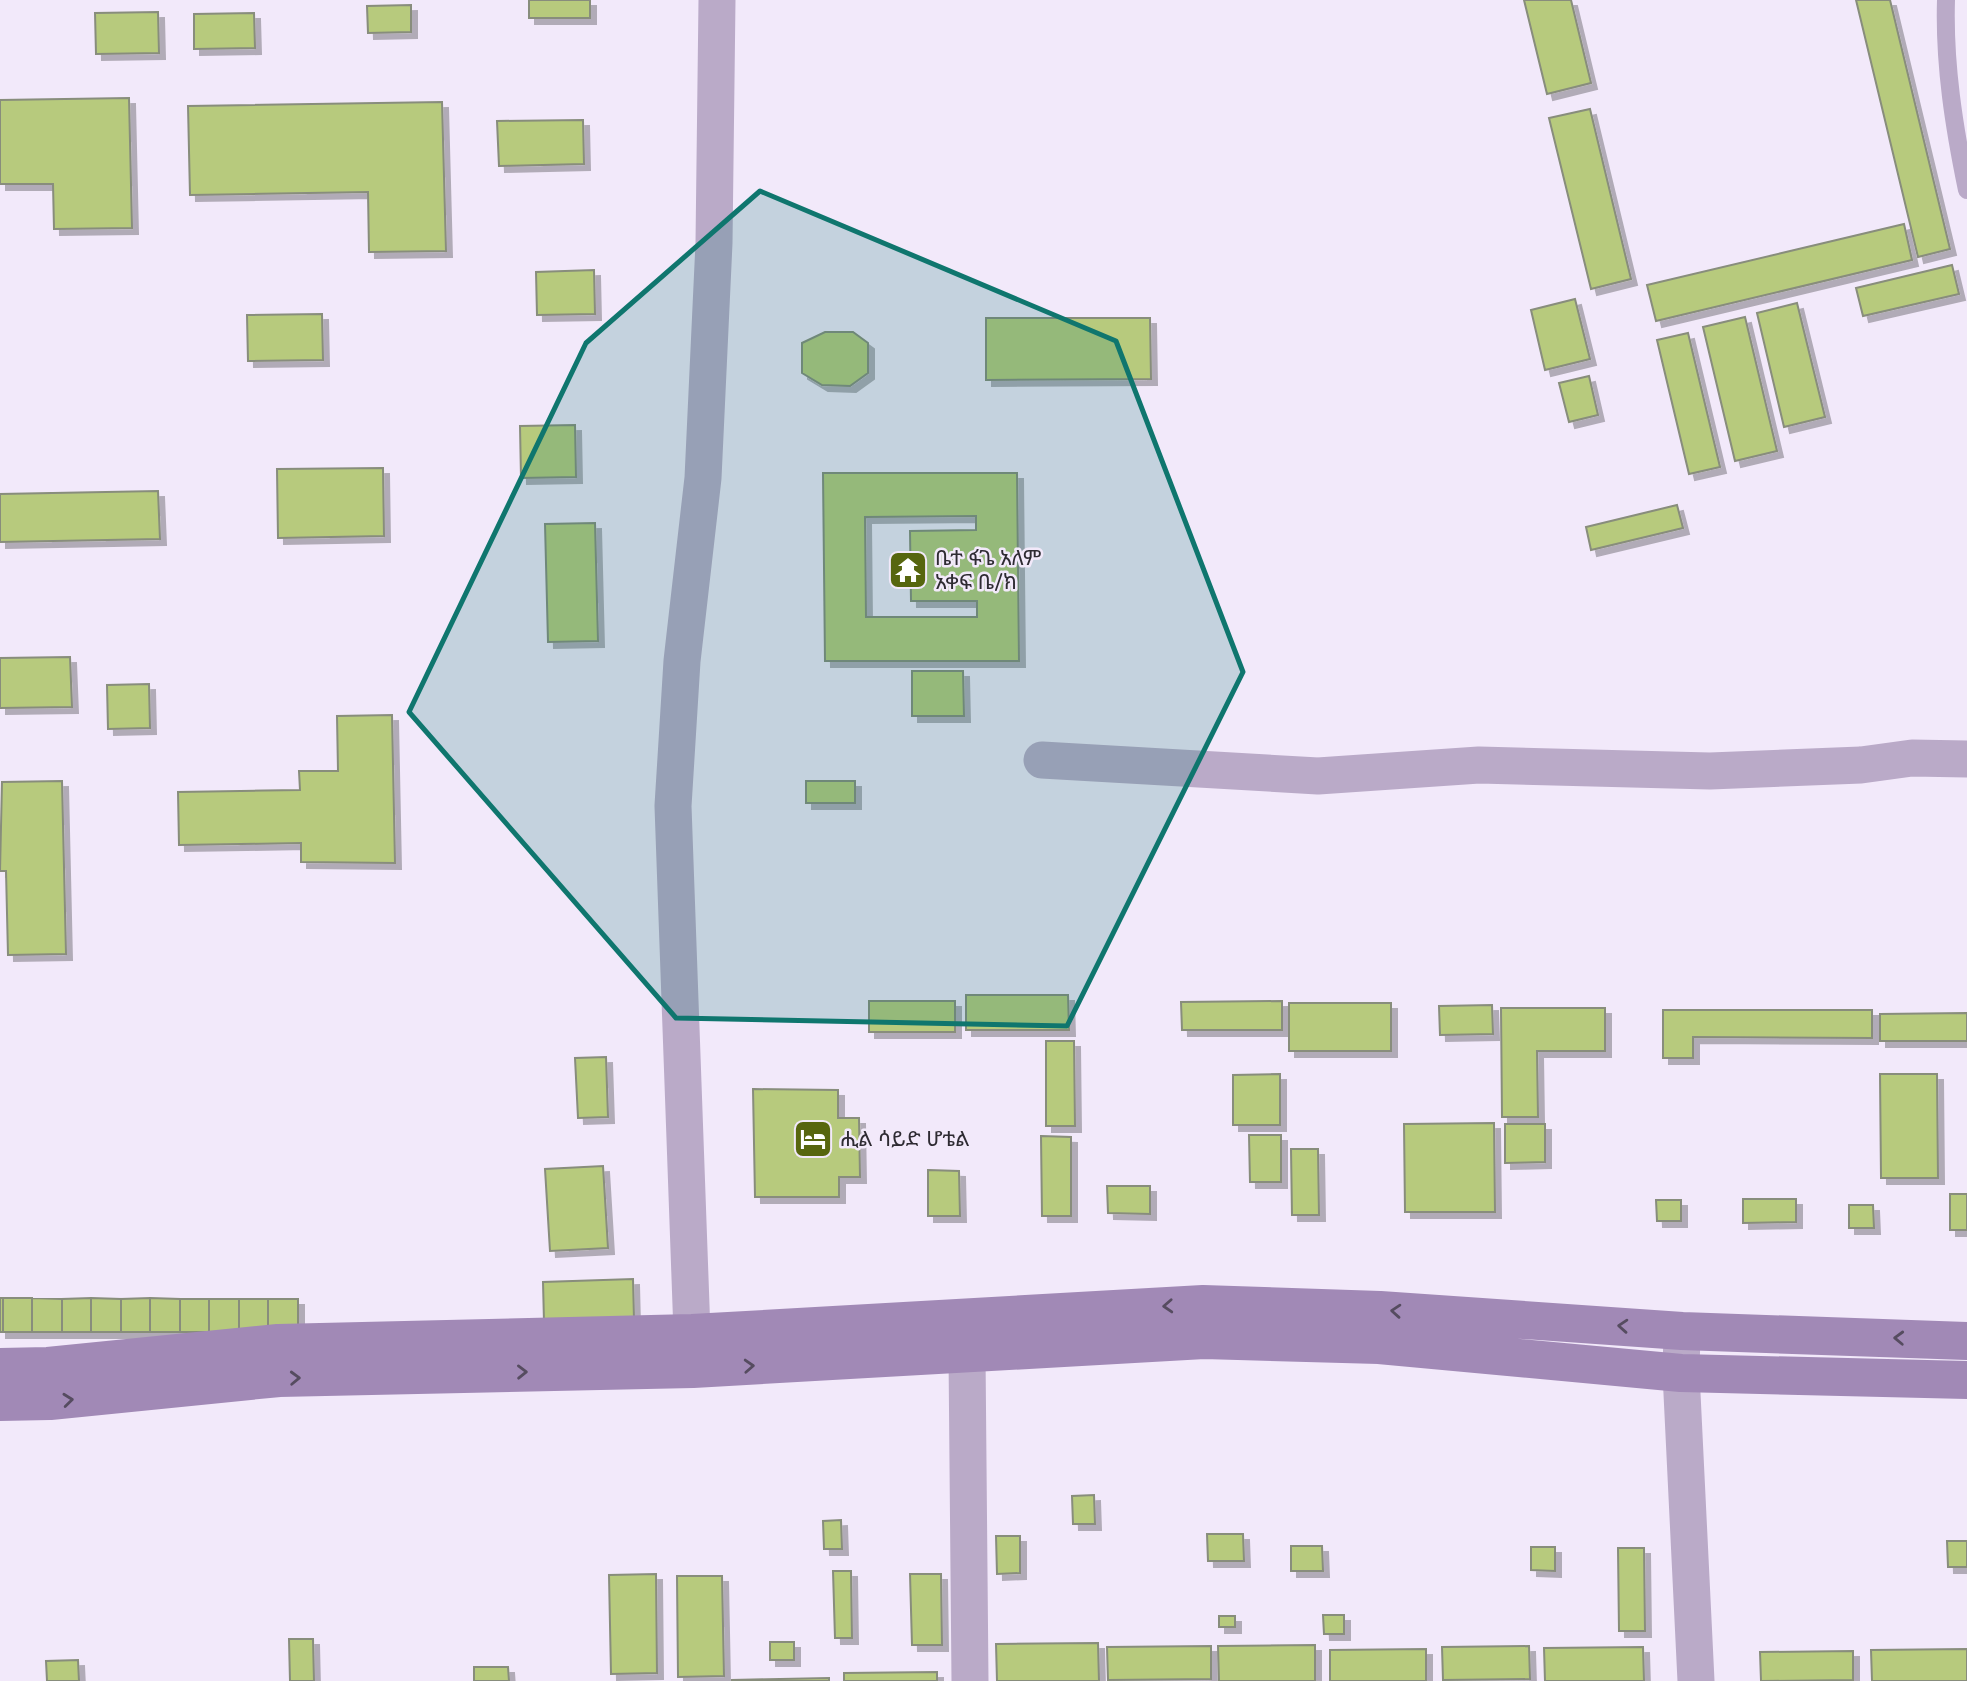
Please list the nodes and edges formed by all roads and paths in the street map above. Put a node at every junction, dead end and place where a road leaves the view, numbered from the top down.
1 (717, 0) edge
2 (1946, 0) edge
3 (1967, 190) edge
4 (1967, 759) edge
5 (1042, 760) dead end
6 (1682, 1331) junction
7 (692, 1334) junction
8 (1967, 1341) edge
9 (967, 1354) junction
10 (0, 1367) edge
11 (1681, 1373) junction
12 (1967, 1381) edge
13 (0, 1402) edge
14 (970, 1681) edge
15 (1696, 1681) edge

1 - 7 street
2 - 3 lane
4 - 5 street
6 -> 7 main road
8 -> 6 main road
6 - 11 street
7 - 10 main road
9 - 11 main road
13 -> 9 main road
9 - 14 street
11 - 12 main road
11 - 15 street

